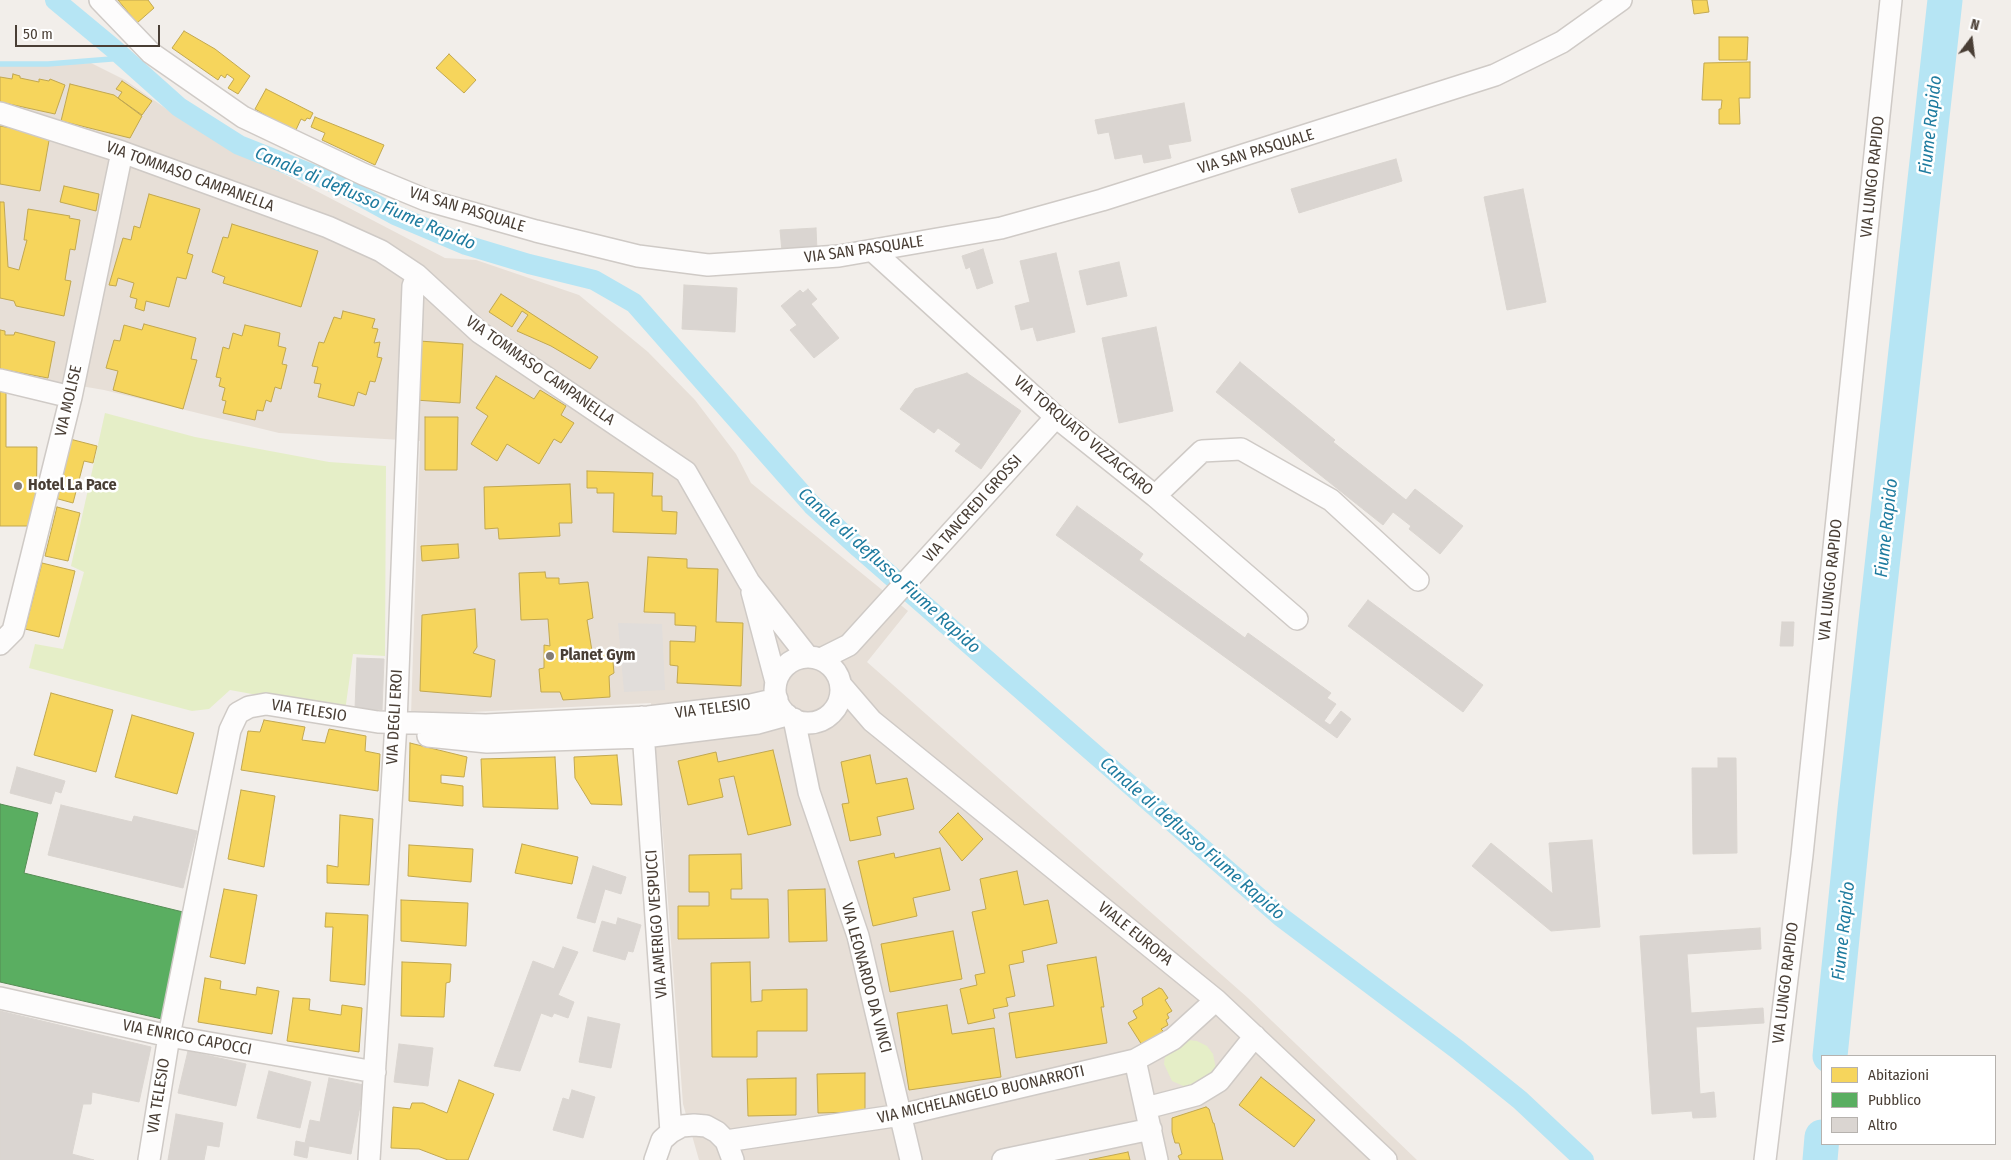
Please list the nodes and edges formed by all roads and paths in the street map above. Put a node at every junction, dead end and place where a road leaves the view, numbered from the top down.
1 (100, 0) edge
2 (1621, 0) edge
3 (1891, 0) edge
4 (0, 114) edge
5 (122, 152) junction
6 (873, 250) junction
7 (417, 275) junction
8 (0, 380) edge
9 (71, 397) junction
10 (1056, 417) junction
11 (1155, 496) junction
12 (1418, 580) dead end
13 (749, 582) junction
14 (1297, 619) dead end
15 (0, 644) edge
16 (849, 645) junction
17 (814, 658) junction
18 (839, 680) junction
19 (784, 704) junction
20 (831, 713) junction
21 (872, 720) junction
22 (643, 727) junction
23 (395, 728) junction
24 (803, 770) junction
25 (0, 998) edge
26 (1216, 1000) junction
27 (169, 1036) junction
28 (1255, 1036) junction
29 (1135, 1060) junction
30 (376, 1072) junction
31 (1146, 1108) junction
32 (901, 1115) junction
33 (1150, 1129) junction
34 (672, 1132) junction
35 (729, 1150) edge
36 (148, 1160) edge
37 (369, 1160) edge
38 (655, 1160) edge
39 (911, 1160) edge
40 (1003, 1160) edge
41 (1157, 1160) edge
42 (1386, 1160) edge
43 (1765, 1160) edge

1 - 6 street, VIA SAN PASQUALE
2 - 6 street, VIA SAN PASQUALE
3 - 43 street, VIA LUNGO RAPIDO
4 - 5 street, VIA TOMMASO CAMPANELLA
5 - 7 street, VIA TOMMASO CAMPANELLA
5 - 9 street, VIA MOLISE
6 - 10 street, VIA TORQUATO VIZZACCARO
7 - 13 street, VIA TOMMASO CAMPANELLA
7 - 23 street, VIA DEGLI EROI
8 - 9 street
9 - 15 street, VIA MOLISE
10 - 11 street, VIA TORQUATO VIZZACCARO
10 - 16 street, VIA TANCREDI GROSSI
11 - 12 street
11 - 14 street, VIA TORQUATO VIZZACCARO
13 - 17 street, VIA TOMMASO CAMPANELLA
13 - 19 street, VIA TOMMASO CAMPANELLA
16 - 17 street, VIA TANCREDI GROSSI
16 - 18 street, VIA TANCREDI GROSSI
17 - 18 street
17 - 19 street
18 - 20 street
18 - 21 street, VIALE EUROPA
19 - 20 street
19 - 22 street, VIA TELESIO
19 - 24 street, VIA LEONARDO DA VINCI
20 - 21 street, VIALE EUROPA
20 - 24 street, VIA LEONARDO DA VINCI
21 - 26 street, VIALE EUROPA
22 - 23 street, VIA TELESIO
22 - 34 street, VIA AMERIGO VESPUCCI
23 - 27 street, VIA TELESIO
23 - 30 street, VIA DEGLI EROI
24 - 32 street, VIA LEONARDO DA VINCI
25 - 27 street, VIA ENRICO CAPOCCI
26 - 28 street, VIALE EUROPA
26 - 29 street, VIA MICHELANGELO BUONARROTI
27 - 30 street, VIA ENRICO CAPOCCI
27 - 36 street, VIA TELESIO
28 - 31 street
28 - 42 street, VIALE EUROPA
29 - 31 street
29 - 32 street, VIA MICHELANGELO BUONARROTI
30 - 37 street, VIA DEGLI EROI
31 - 33 street
32 - 35 street, VIA MICHELANGELO BUONARROTI
32 - 39 street, VIA LEONARDO DA VINCI
33 - 40 street
33 - 41 street
34 - 35 street
34 - 38 street

